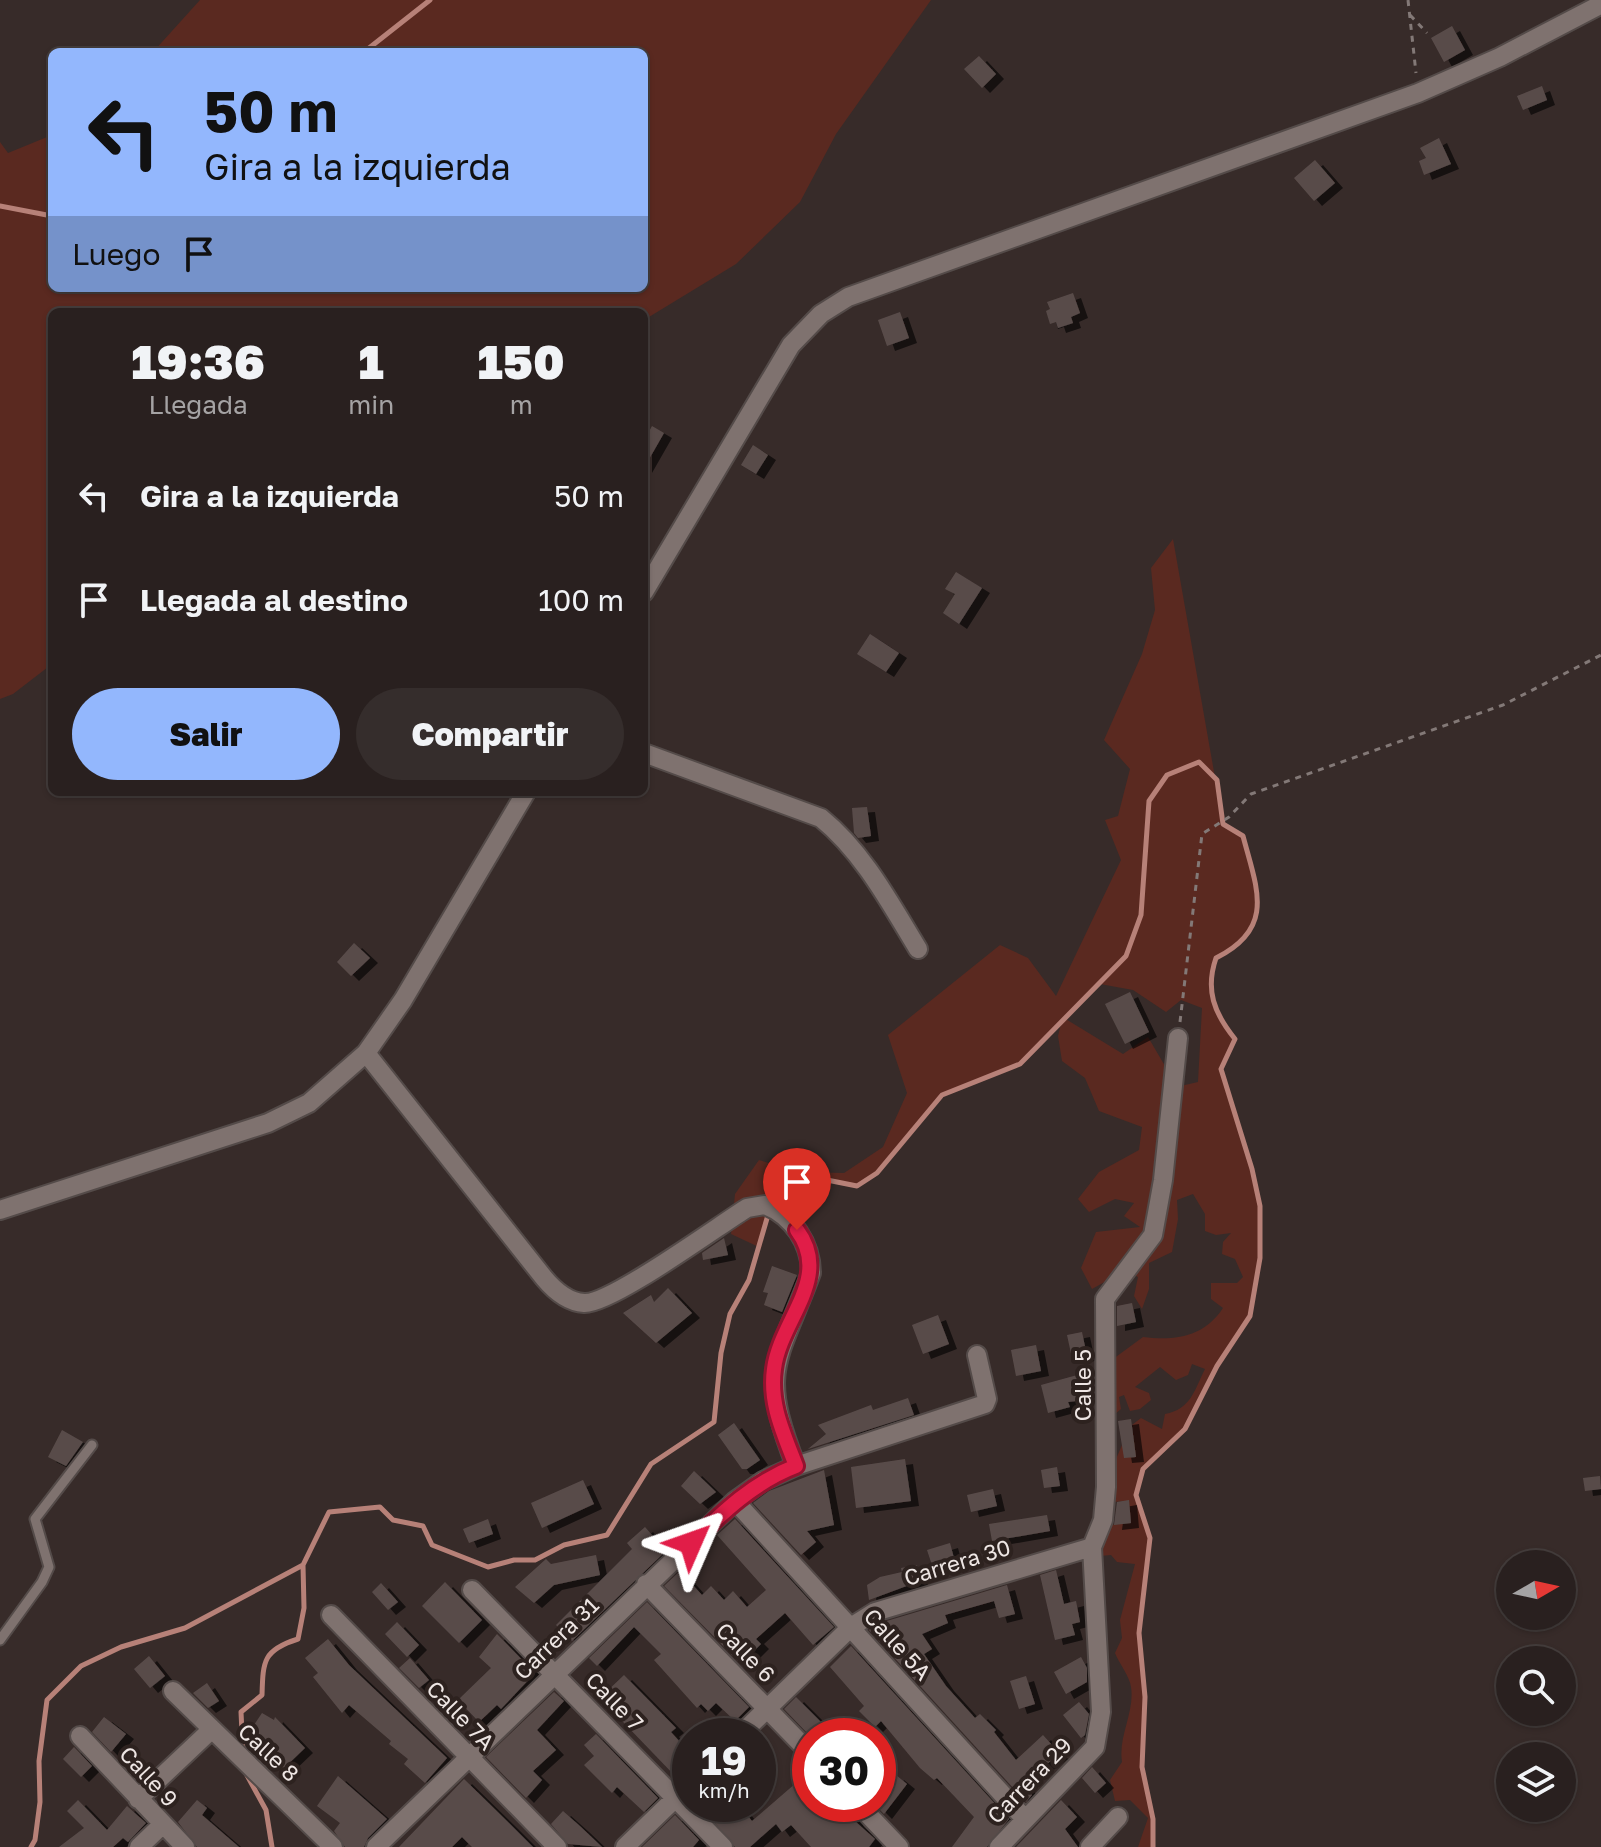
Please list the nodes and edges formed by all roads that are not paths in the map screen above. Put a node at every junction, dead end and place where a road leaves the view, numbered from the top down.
1 (1596, 7) dead end
2 (648, 585) edge
3 (648, 754) edge
4 (524, 796) edge
5 (918, 949) dead end
6 (1178, 1038) road end
7 (366, 1053) junction
8 (0, 1210) edge
9 (977, 1355) dead end
10 (92, 1445) dead end
11 (796, 1466) junction
12 (735, 1501) junction
13 (1092, 1547) junction
14 (646, 1584) junction
15 (472, 1590) dead end
16 (331, 1615) dead end
17 (851, 1627) junction
18 (0, 1640) edge
19 (554, 1673) junction
20 (173, 1691) dead end
21 (768, 1709) junction
22 (758, 1718) edge
23 (211, 1730) junction
24 (792, 1734) edge
25 (80, 1736) dead end
26 (1095, 1747) joint
27 (469, 1758) junction
28 (672, 1795) edge
29 (138, 1799) junction
30 (672, 1801) edge
31 (1118, 1817) dead end
32 (1025, 1819) junction
33 (699, 1822) edge
34 (875, 1822) edge
35 (162, 1825) junction
36 (139, 1847) edge
37 (185, 1847) edge
38 (333, 1847) edge
39 (376, 1847) edge
40 (557, 1847) edge
41 (625, 1847) edge
42 (723, 1847) edge
43 (899, 1847) edge
44 (999, 1847) edge
45 (1090, 1847) edge

1 - 2 street
3 - 5 street
4 - 7 street
6 - 13 street, Calle 5
7 - 8 street
7 - 11 street
9 - 11 street, Carrera 31
10 - 18 lane
11 - 12 street, Carrera 31
12 - 14 street, Carrera 31
12 - 17 street, Calle 5A
13 - 17 street, Carrera 30
13 - 26 street, Calle 5
14 - 19 street, Carrera 31
14 - 21 street, Calle 6
15 - 19 street, Calle 7
16 - 27 street, Calle 7A
17 - 21 street, Carrera 30
17 - 32 street, Calle 5A
19 - 27 street, Carrera 31
19 - 28 street, Calle 7
20 - 23 street, Calle 8
21 - 22 street, Carrera 30
21 - 24 street, Calle 6
23 - 29 street
23 - 38 street, Calle 8
25 - 29 street, Calle 9
26 - 32 street, Carrera 29
27 - 39 street, Carrera 31
27 - 40 street, Calle 7A
29 - 35 street, Calle 9
30 - 41 street
31 - 45 street
32 - 44 street, Carrera 29
33 - 42 street, Calle 7
34 - 43 street
35 - 36 street
35 - 37 street, Calle 9

